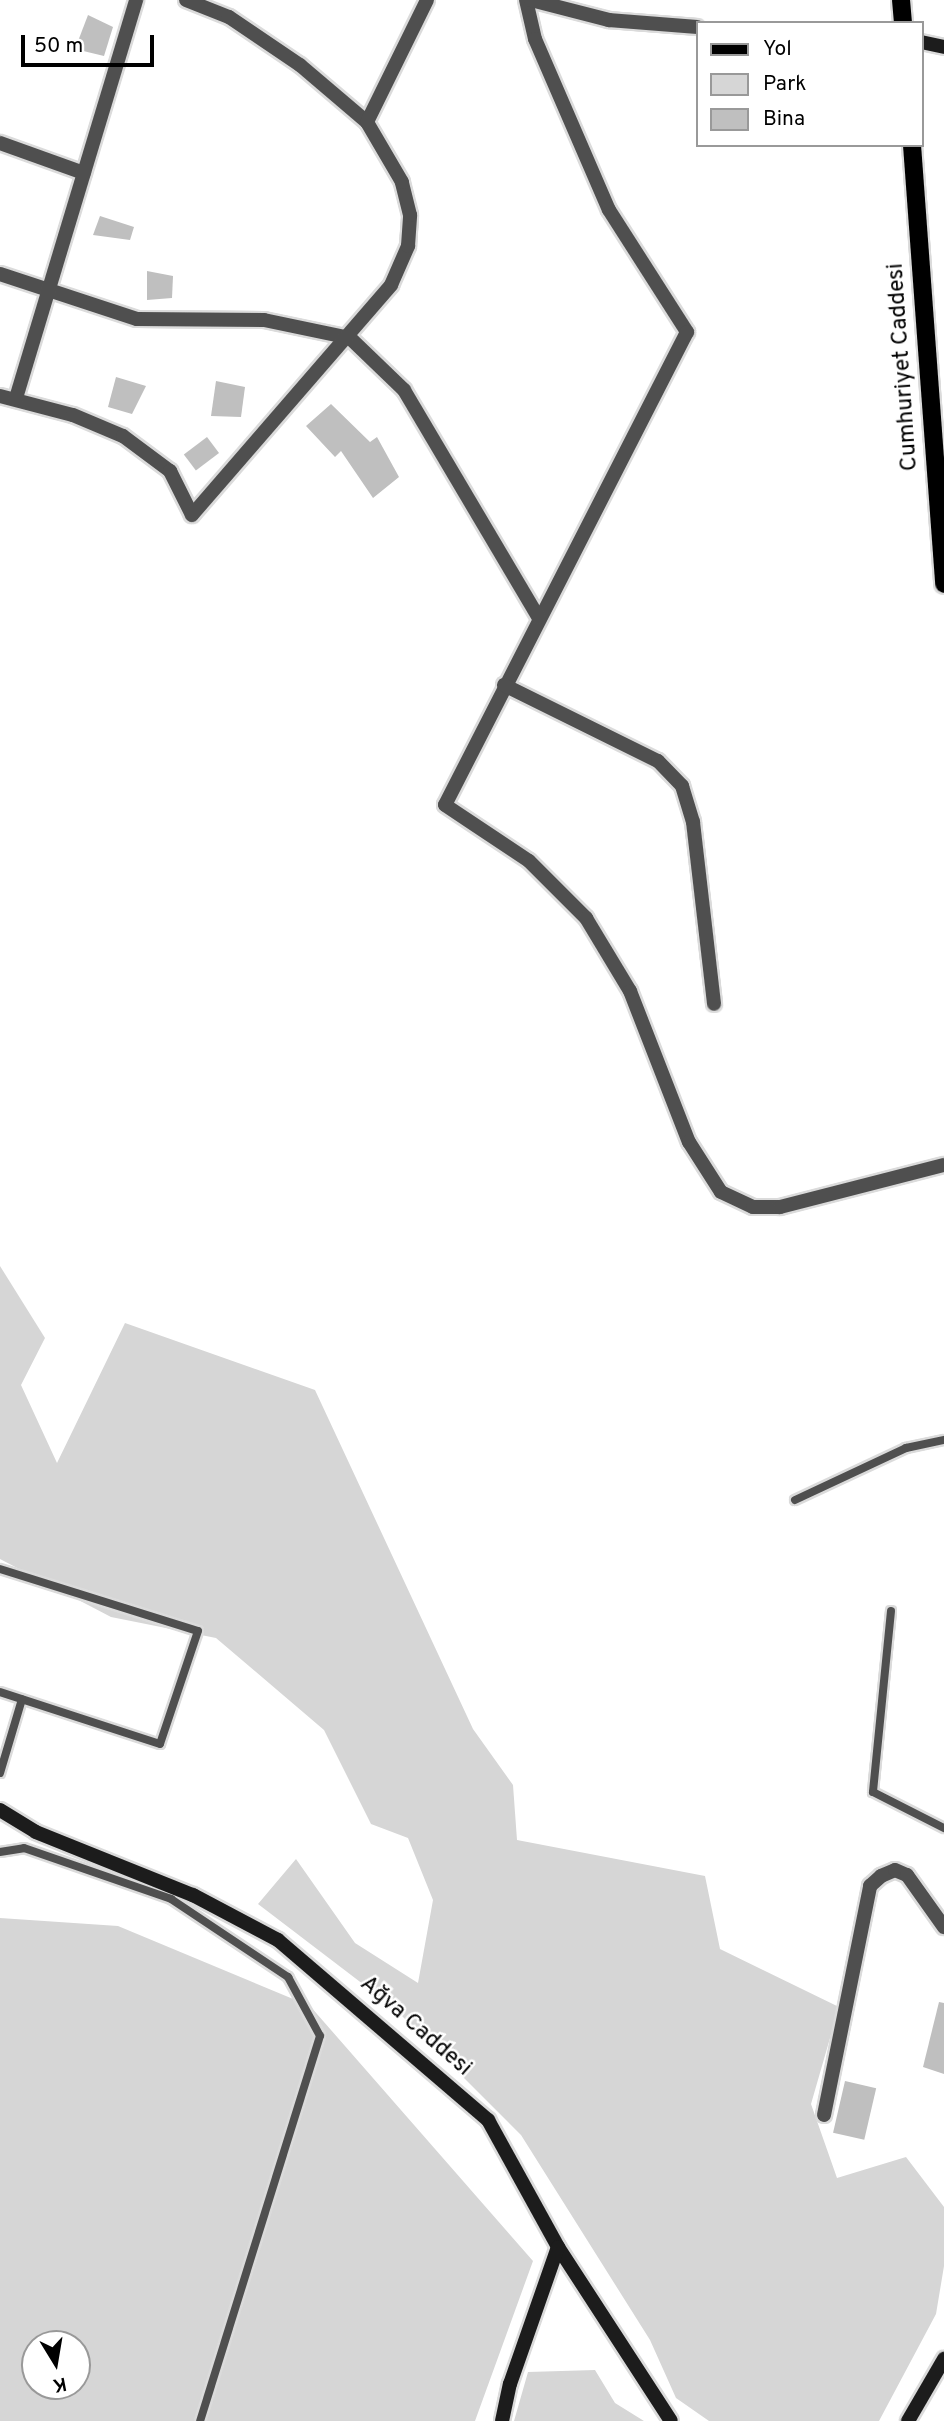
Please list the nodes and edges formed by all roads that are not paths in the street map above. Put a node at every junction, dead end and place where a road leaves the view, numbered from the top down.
1 (136, 0) edge
2 (186, 0) edge
3 (427, 0) edge
4 (526, 0) edge
5 (531, 0) edge
6 (901, 0) edge
7 (903, 21) edge
8 (696, 27) edge
9 (923, 42) edge
10 (944, 47) edge
11 (367, 122) junction
12 (0, 144) edge
13 (912, 147) edge
14 (84, 173) junction
15 (0, 274) edge
16 (48, 289) junction
17 (349, 338) junction
18 (0, 396) edge
19 (16, 398) junction
20 (944, 584) edge
21 (538, 617) junction
22 (504, 685) junction
23 (714, 1004) dead end
24 (944, 1165) edge
25 (944, 1440) edge
26 (795, 1500) dead end
27 (0, 1569) edge
28 (891, 1611) dead end
29 (0, 1692) edge
30 (22, 1699) junction
31 (0, 1773) edge
32 (0, 1810) edge
33 (944, 1828) edge
34 (0, 1852) edge
35 (944, 1927) edge
36 (824, 2115) dead end
37 (558, 2247) junction
38 (944, 2359) edge
39 (200, 2421) edge
40 (502, 2421) edge
41 (671, 2421) edge
42 (908, 2421) edge

1 - 14 street
2 - 11 street
3 - 11 street
4 - 21 street
5 - 8 street
6 - 7 main road
9 - 10 street
11 - 17 street
12 - 14 street
13 - 20 main road, Cumhuriyet Caddesi
14 - 16 street
15 - 16 street
16 - 17 street
16 - 19 street
17 - 19 street
17 - 21 street
18 - 19 street
21 - 22 street
22 - 23 street
22 - 24 street
25 - 26 lane
27 - 30 lane
28 - 33 lane
29 - 30 lane
30 - 31 lane
32 - 37 street, Ağva Caddesi
34 - 39 lane
35 - 36 street
37 - 40 street
37 - 41 street, Ağva Caddesi
38 - 42 street

